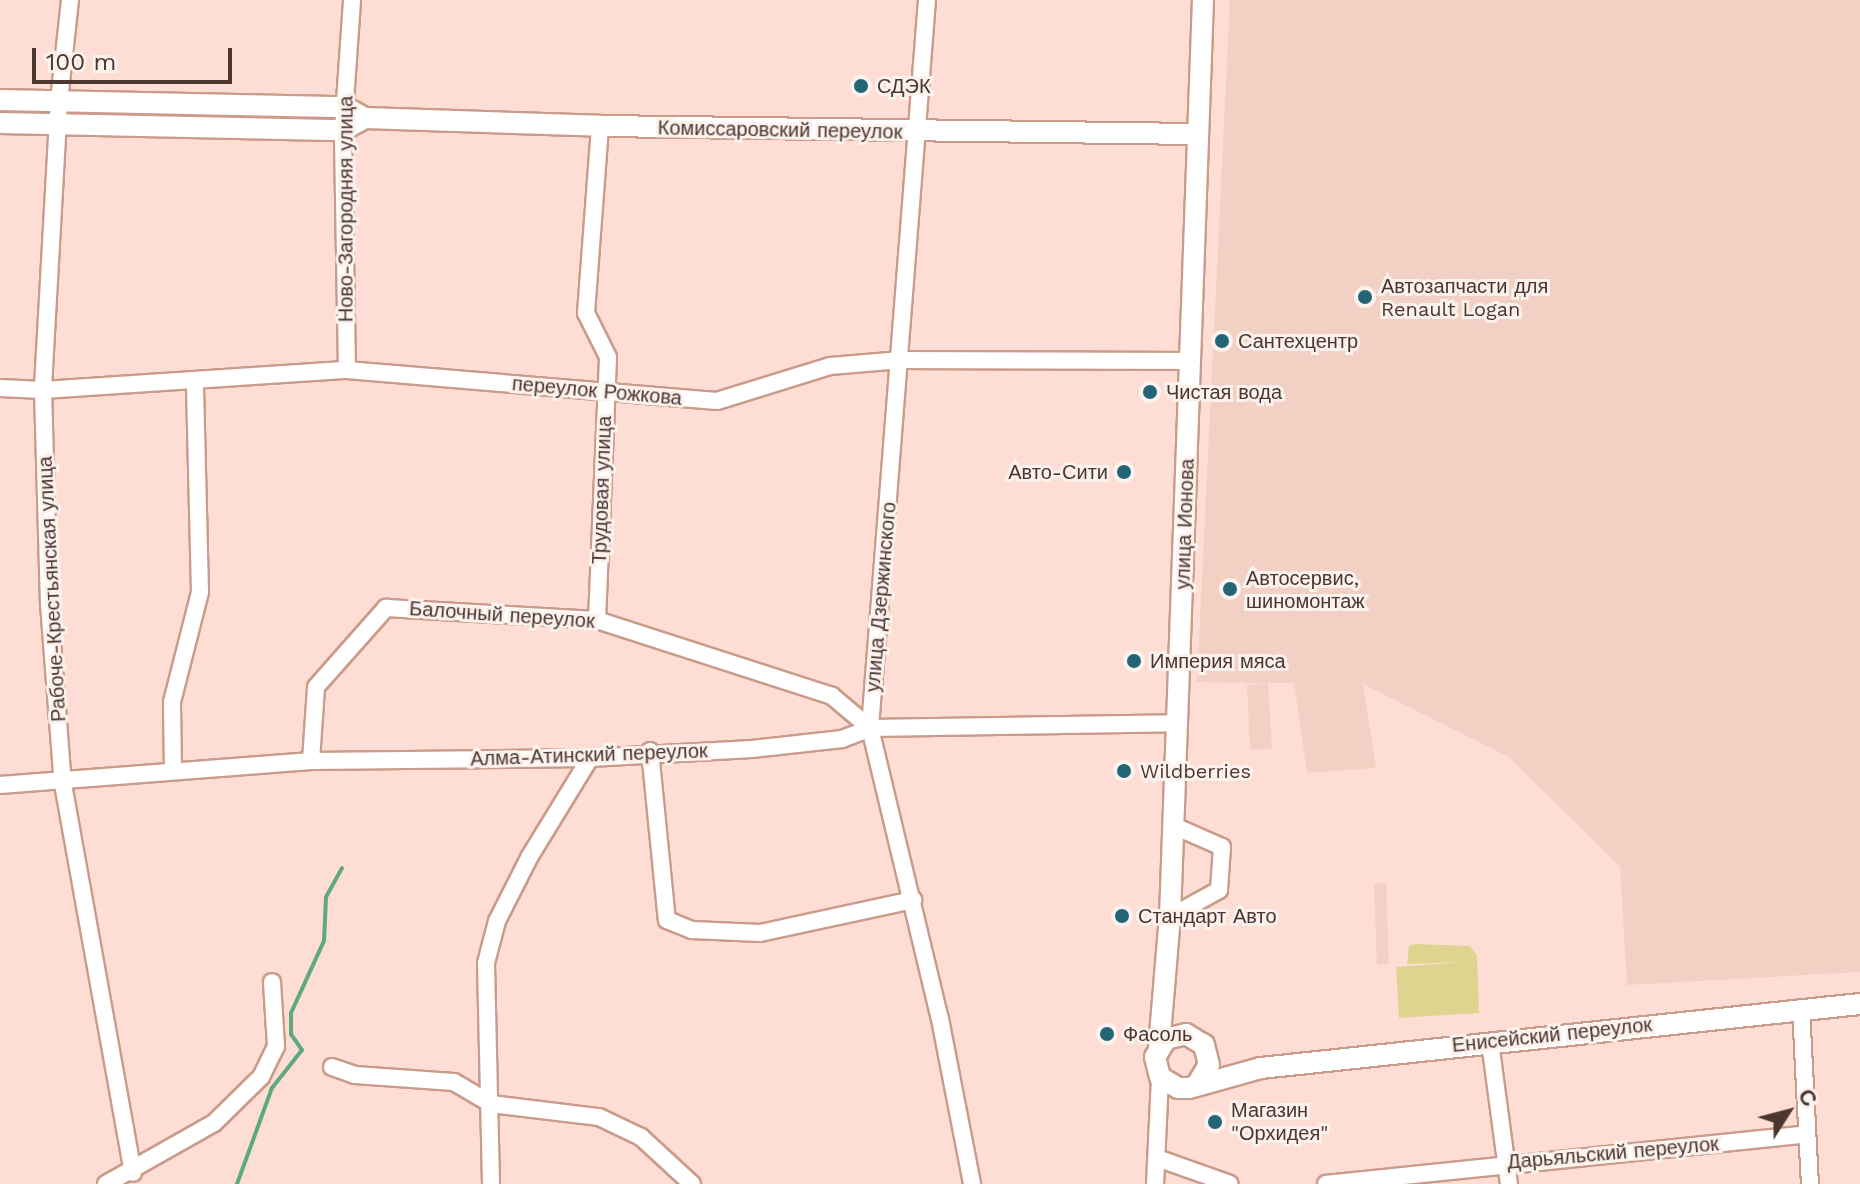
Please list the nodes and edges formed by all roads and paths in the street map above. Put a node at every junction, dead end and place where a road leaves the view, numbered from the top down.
1 (70, 0) edge
2 (352, 0) edge
3 (927, 0) edge
4 (1203, 0) edge
5 (0, 100) edge
6 (59, 101) junction
7 (345, 107) junction
8 (365, 118) junction
9 (0, 123) edge
10 (58, 125) junction
11 (600, 126) junction
12 (343, 130) junction
13 (918, 134) junction
14 (1194, 134) junction
15 (902, 360) junction
16 (1189, 361) junction
17 (347, 370) junction
18 (195, 380) junction
19 (0, 388) edge
20 (43, 390) junction
21 (606, 391) junction
22 (597, 620) junction
23 (1176, 723) junction
24 (870, 728) junction
25 (650, 751) junction
26 (590, 758) junction
27 (311, 761) junction
28 (173, 769) junction
29 (63, 784) junction
30 (0, 785) edge
31 (1174, 826) junction
32 (913, 900) junction
33 (1170, 917) junction
34 (1168, 959) junction
35 (272, 982) dead end
36 (1860, 1004) edge
37 (1801, 1008) junction
38 (1200, 1041) junction
39 (1490, 1042) junction
40 (1159, 1047) junction
41 (332, 1067) dead end
42 (1245, 1070) junction
43 (1160, 1077) junction
44 (1188, 1086) junction
45 (491, 1104) junction
46 (1162, 1112) junction
47 (1804, 1135) junction
48 (1157, 1158) junction
49 (1507, 1163) junction
50 (133, 1173) junction
51 (106, 1184) edge
52 (491, 1184) edge
53 (692, 1184) edge
54 (972, 1184) edge
55 (1155, 1184) edge
56 (1230, 1184) edge
57 (1326, 1184) edge
58 (1509, 1184) edge
59 (1810, 1184) edge

1 - 6 street, Рабоче-Крестьянская улица
2 - 7 street, Ново-Загородняя улица
3 - 13 street, улица Дзержинского
4 - 14 main road, улица Ионова
5 - 6 main road, Комиссаровский переулок
6 - 7 main road, Комиссаровский переулок
6 - 10 street, Рабоче-Крестьянская улица
7 - 8 main road, Комиссаровский переулок
7 - 12 street, Ново-Загородняя улица
8 - 11 main road, Комиссаровский переулок
8 - 12 main road
9 - 10 main road
10 - 12 main road
10 - 20 street, Рабоче-Крестьянская улица
11 - 13 main road, Комиссаровский переулок
11 - 21 street, Трудовая улица
12 - 17 street, Ново-Загородняя улица
13 - 14 main road, Комиссаровский переулок
13 - 15 street, улица Дзержинского
14 - 16 main road, улица Ионова
15 - 16 street, переулок Рожкова
15 - 21 street, переулок Рожкова
15 - 24 street, улица Дзержинского
16 - 23 main road, улица Ионова
17 - 18 street, переулок Рожкова
17 - 21 street, переулок Рожкова
18 - 20 street, переулок Рожкова
18 - 28 street
19 - 20 street, переулок Рожкова
20 - 29 street, Рабоче-Крестьянская улица
21 - 22 street, Трудовая улица
22 - 24 street, Балочный переулок
22 - 27 street, Балочный переулок
23 - 24 street, Алма-Атинский переулок
23 - 31 main road, улица Ионова
24 - 25 street, Алма-Атинский переулок
24 - 32 street, улица Дзержинского
25 - 26 street, Алма-Атинский переулок
25 - 32 street
26 - 27 street, Алма-Атинский переулок
26 - 45 street
27 - 28 street, Алма-Атинский переулок
28 - 29 street, Алма-Атинский переулок
29 - 30 street, Алма-Атинский переулок
29 - 50 street, Рабоче-Крестьянская улица
31 - 33 main road, улица Ионова
31 - 33 street
32 - 54 street, улица Дзержинского
33 - 34 main road, улица Ионова
34 - 38 main road
34 - 40 main road, улица Ионова
35 - 50 street
36 - 37 main road, Енисейский переулок
37 - 39 main road, Енисейский переулок
37 - 47 street
38 - 40 main road
38 - 42 main road
38 - 44 main road
39 - 42 main road, Енисейский переулок
39 - 49 street
40 - 43 main road
41 - 45 street
42 - 44 main road, Енисейский переулок
43 - 44 main road
43 - 46 street
44 - 46 street
45 - 52 street
45 - 53 street
46 - 48 street
47 - 49 street, Дарьяльский переулок
47 - 59 street
48 - 55 street
48 - 56 street
49 - 57 street, Дарьяльский переулок
49 - 58 street
50 - 51 street

